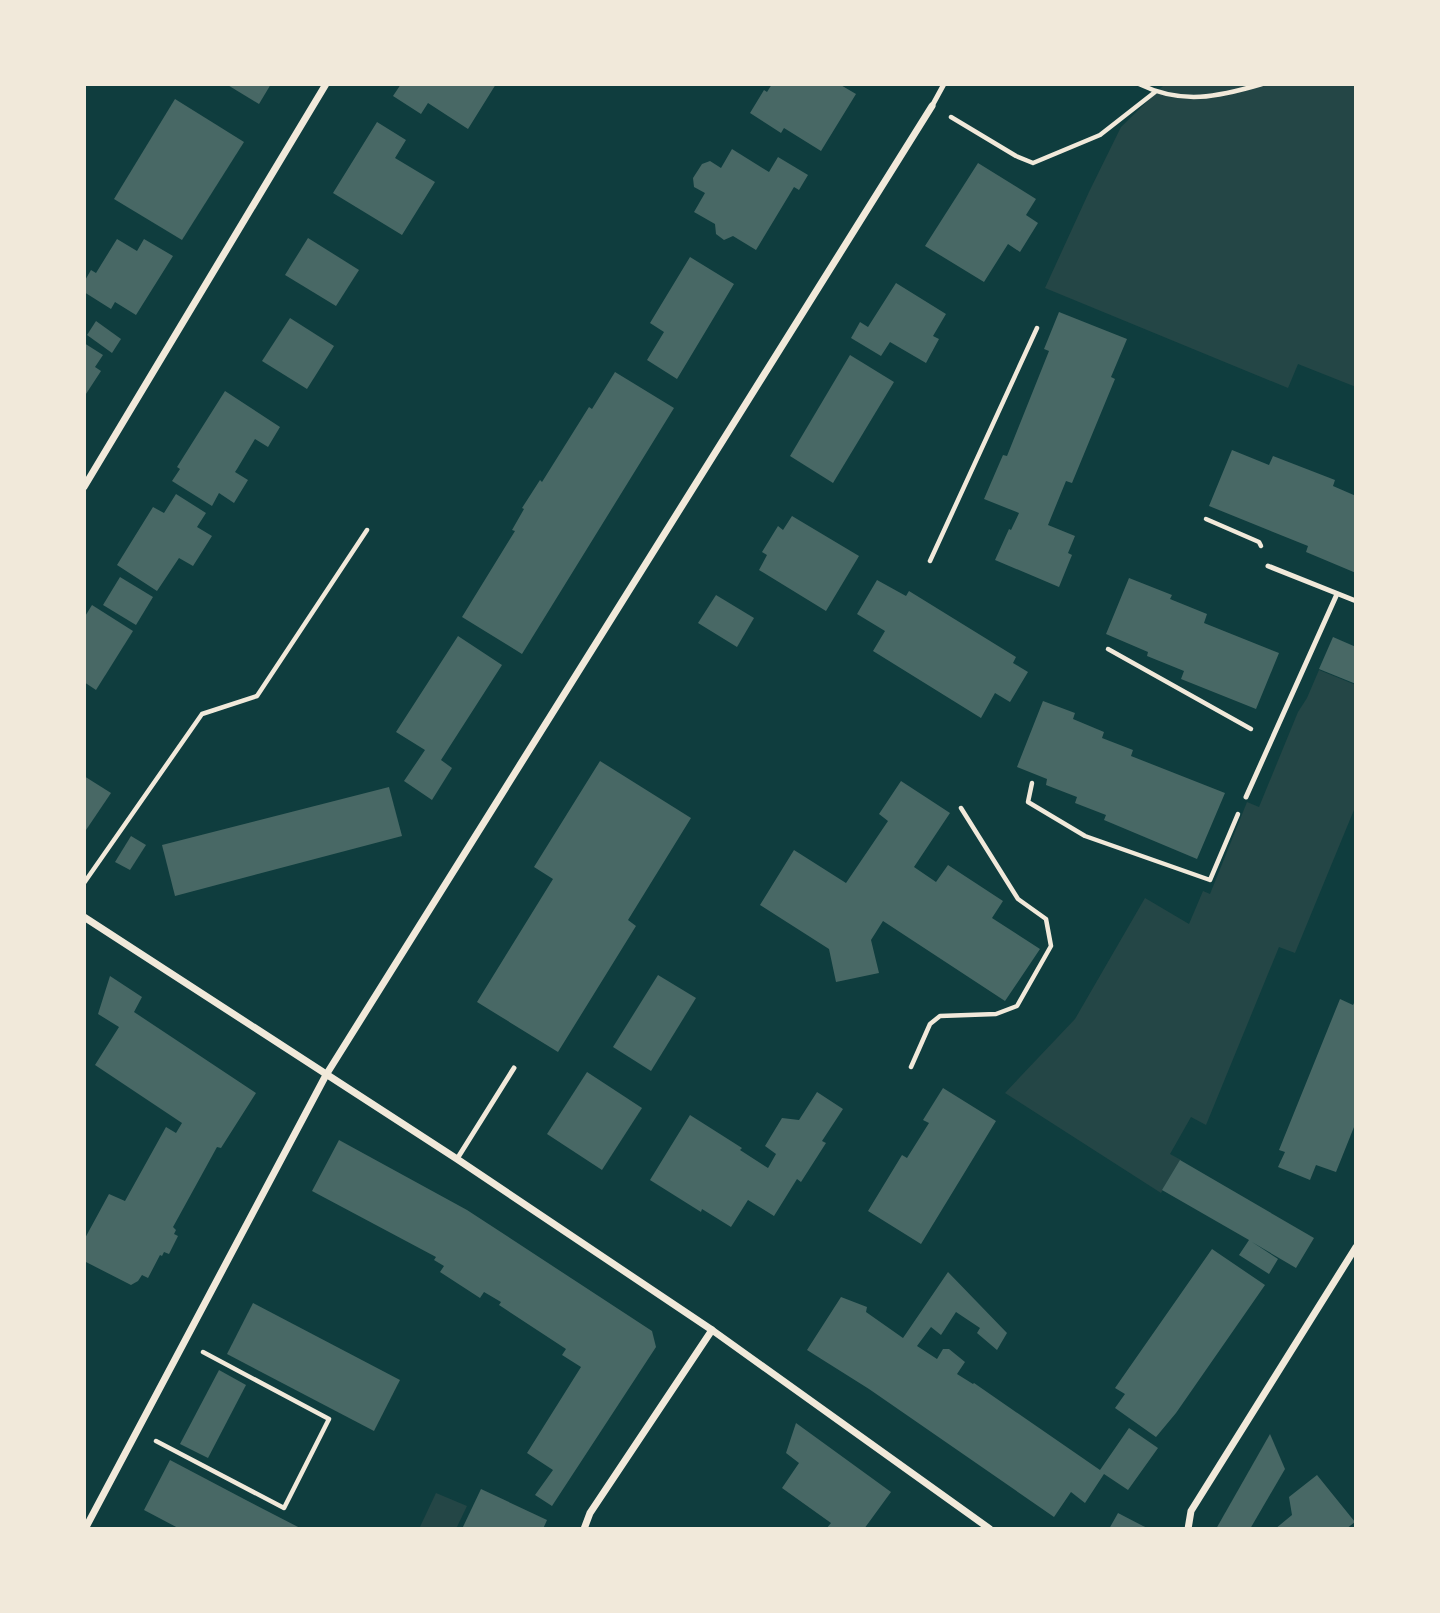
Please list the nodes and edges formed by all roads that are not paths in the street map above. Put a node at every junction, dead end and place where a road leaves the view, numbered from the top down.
1 (326, 84) edge
2 (944, 84) edge
3 (932, 106) joint
4 (84, 486) edge
5 (1268, 566) road end
6 (1337, 594) junction
7 (1356, 601) edge
8 (1246, 797) road end
9 (84, 917) edge
10 (514, 1068) dead end
11 (326, 1075) junction
12 (457, 1159) junction
13 (1356, 1247) edge
14 (712, 1330) junction
15 (85, 1529) edge
16 (584, 1529) edge
17 (990, 1529) edge
18 (1188, 1529) edge

1 - 4 street
2 - 3 lane
3 - 11 street
5 - 6 lane
6 - 7 lane
6 - 8 lane
9 - 11 street
10 - 12 lane
11 - 12 street
11 - 15 street
12 - 14 street
13 - 18 street
14 - 16 street
14 - 17 street

